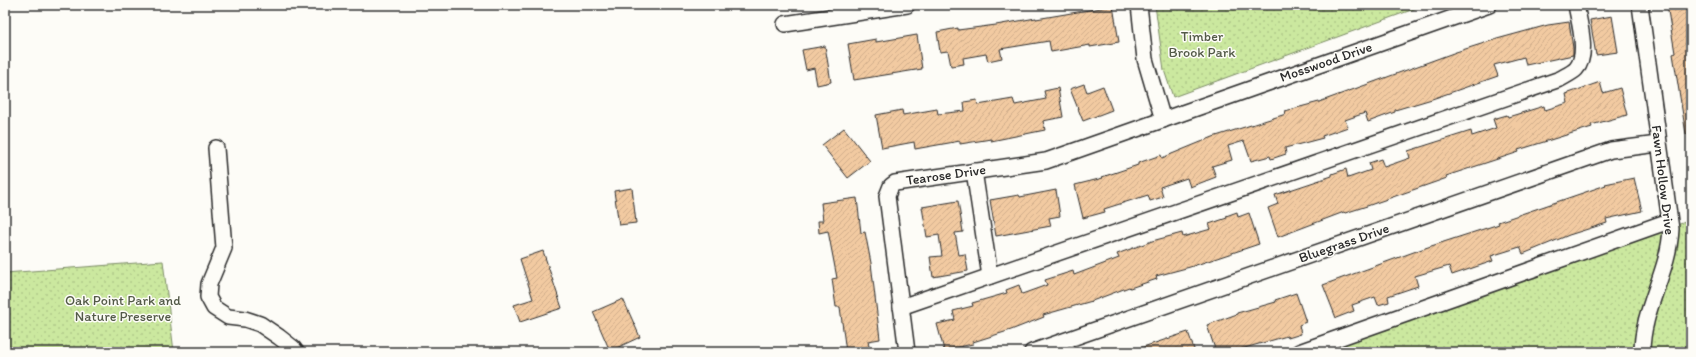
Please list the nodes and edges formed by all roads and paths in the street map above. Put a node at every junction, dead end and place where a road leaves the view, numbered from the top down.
1 (907, 5) edge
2 (1138, 5) edge
3 (1489, 5) edge
4 (1576, 5) edge
5 (1640, 5) edge
6 (864, 8) edge
7 (784, 24) dead end
8 (1163, 120) junction
9 (1658, 144) junction
10 (216, 148) dead end
11 (974, 171) junction
12 (1669, 221) junction
13 (990, 276) junction
14 (901, 307) junction
15 (296, 352) edge
16 (907, 352) edge
17 (1032, 352) edge
18 (1299, 352) edge
19 (1642, 352) edge

1 - 6 street
2 - 8 street
3 - 8 street, Mosswood Drive
4 - 13 street
5 - 9 street, Fawn Hollow Drive
6 - 7 street
8 - 11 street, Tearose Drive
9 - 12 street, Fawn Hollow Drive
9 - 17 street, Bluegrass Drive
10 - 15 street
11 - 13 street
11 - 14 street, Tearose Drive
12 - 18 street
12 - 19 street, Fawn Hollow Drive
13 - 14 street
14 - 16 street, Tearose Drive

